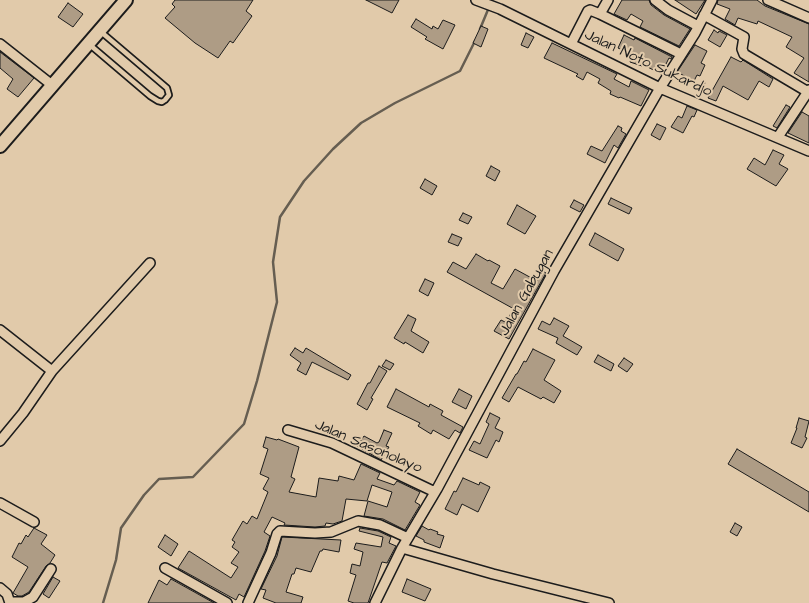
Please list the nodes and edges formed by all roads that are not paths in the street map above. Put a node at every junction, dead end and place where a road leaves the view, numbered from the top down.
1 (126, 0) edge
2 (476, 0) edge
3 (608, 0) edge
4 (655, 0) edge
5 (712, 0) edge
6 (768, 0) edge
7 (600, 14) junction
8 (704, 15) junction
9 (809, 18) edge
10 (698, 26) junction
11 (99, 30) junction
12 (0, 44) edge
13 (88, 44) junction
14 (571, 44) junction
15 (682, 54) junction
16 (52, 85) junction
17 (660, 88) junction
18 (808, 91) edge
19 (778, 137) junction
20 (0, 146) edge
21 (809, 151) edge
22 (150, 263) dead end
23 (0, 330) edge
24 (52, 371) junction
25 (288, 430) dead end
26 (0, 442) edge
27 (435, 492) junction
28 (0, 503) edge
29 (34, 522) dead end
30 (408, 538) junction
31 (402, 548) junction
32 (165, 568) dead end
33 (51, 569) dead end
34 (0, 588) edge
35 (587, 600) edge
36 (10, 602) edge
37 (227, 603) edge
38 (248, 603) edge
39 (374, 603) edge
40 (609, 603) edge

1 - 11 main road
2 - 14 street, Jalan Noto Sukardjo
3 - 7 street
4 - 10 street
5 - 8 street, Jalan Gabugan
6 - 9 street
7 - 14 street
7 - 15 street
8 - 10 street, Jalan Gabugan
8 - 18 street
10 - 15 street, Jalan Gabugan
11 - 13 main road
11 - 13 lane
12 - 16 street
13 - 16 main road
14 - 17 street, Jalan Noto Sukardjo
15 - 17 street, Jalan Gabugan
16 - 20 main road
17 - 19 street, Jalan Noto Sukardjo
17 - 27 street, Jalan Gabugan
18 - 19 street
19 - 21 street, Jalan Noto Sukardjo
22 - 24 street
23 - 24 street
24 - 26 street
25 - 27 street, Jalan Sasonolayo
27 - 30 street, Jalan Gabugan
28 - 29 street
30 - 31 street, Jalan Gabugan
30 - 38 street
31 - 35 street
31 - 39 street, Jalan Gabugan
32 - 37 street
33 - 36 street
34 - 36 street
35 - 40 street

